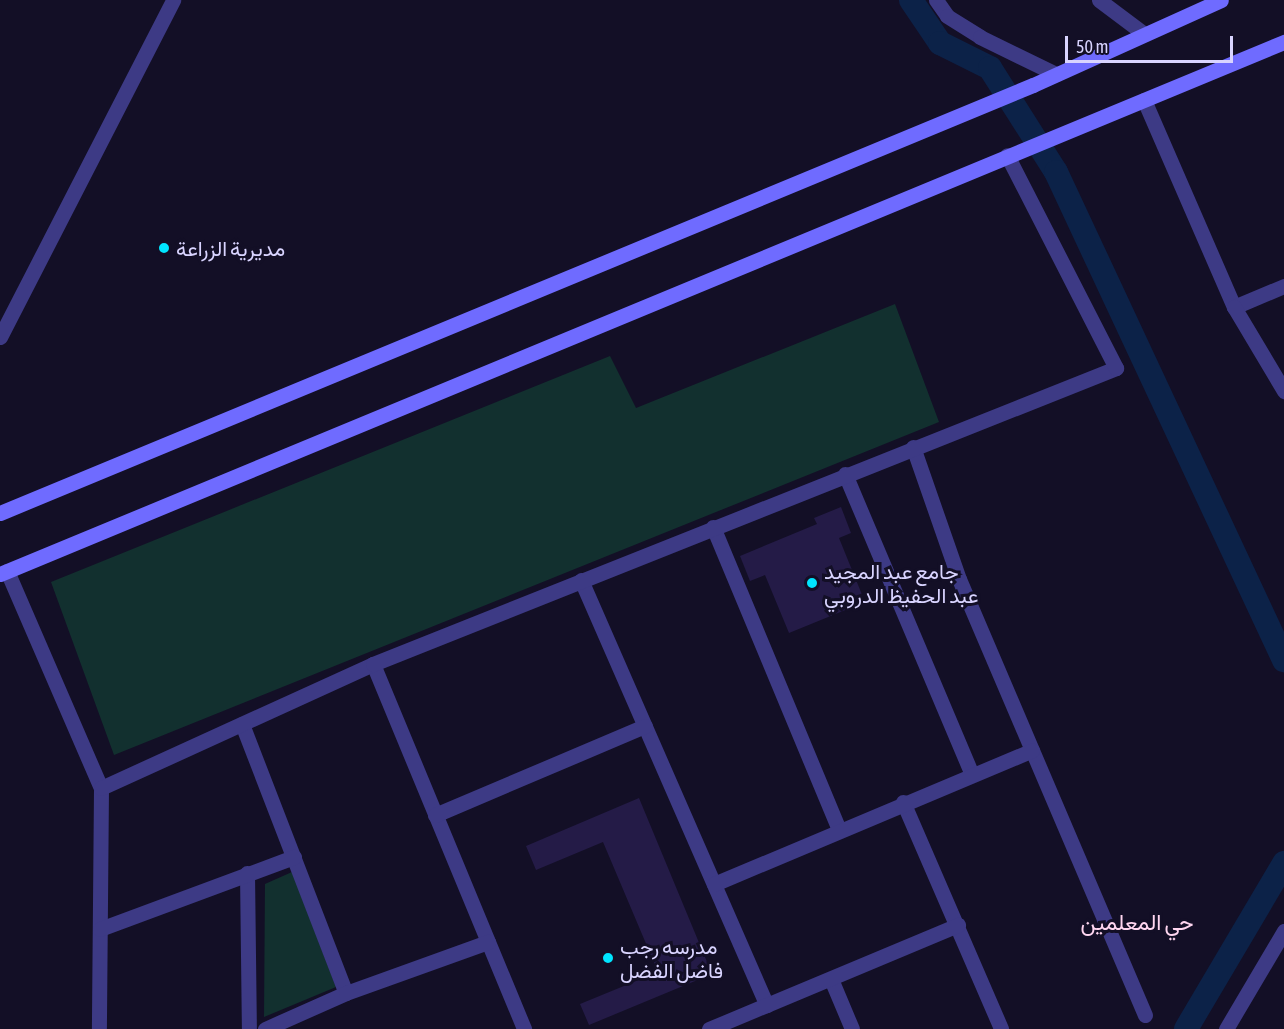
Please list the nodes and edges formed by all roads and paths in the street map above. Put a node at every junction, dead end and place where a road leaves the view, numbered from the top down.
1 (172, 0) edge
2 (936, 0) edge
3 (1099, 0) edge
4 (1221, 0) edge
5 (1143, 33) junction
6 (1284, 42) edge
7 (1056, 74) junction
8 (1144, 100) junction
9 (1007, 155) junction
10 (1284, 286) edge
11 (1234, 307) junction
12 (0, 337) edge
13 (1284, 391) edge
14 (913, 447) junction
15 (844, 474) junction
16 (0, 513) edge
17 (713, 527) junction
18 (3, 572) edge
19 (581, 580) junction
20 (373, 664) junction
21 (242, 724) junction
22 (645, 726) junction
23 (1032, 750) junction
24 (972, 774) junction
25 (101, 788) junction
26 (903, 802) junction
27 (435, 815) junction
28 (839, 830) junction
29 (294, 857) junction
30 (247, 873) junction
31 (714, 884) junction
32 (958, 926) junction
33 (100, 929) junction
34 (1284, 931) edge
35 (488, 942) junction
36 (831, 979) junction
37 (346, 993) junction
38 (767, 1005) junction
39 (1145, 1015) dead end
40 (99, 1029) edge
41 (249, 1029) edge
42 (265, 1029) edge
43 (524, 1029) edge
44 (709, 1029) edge
45 (852, 1029) edge
46 (1001, 1029) edge
47 (1226, 1029) edge

1 - 12 street
2 - 7 street
3 - 5 street
4 - 5 main road
5 - 7 main road
6 - 8 main road
7 - 16 main road
8 - 9 main road
8 - 11 street
9 - 14 street
9 - 18 main road
10 - 11 street
11 - 13 street
14 - 15 street
14 - 23 street
15 - 17 street
15 - 24 street
17 - 19 street
17 - 28 street
18 - 25 street
19 - 20 street
19 - 22 street
20 - 21 street
20 - 27 street
21 - 25 street
21 - 29 street
22 - 27 street
22 - 31 street
23 - 24 street
23 - 39 street
24 - 26 street
25 - 33 street
26 - 28 street
26 - 32 street
27 - 35 street
28 - 31 street
29 - 30 street
29 - 37 street
30 - 33 street
30 - 41 street
31 - 38 street
32 - 36 street
32 - 46 street
33 - 40 street
34 - 47 street
35 - 37 street
35 - 43 street
36 - 38 street
36 - 45 street
37 - 42 street
38 - 44 street

